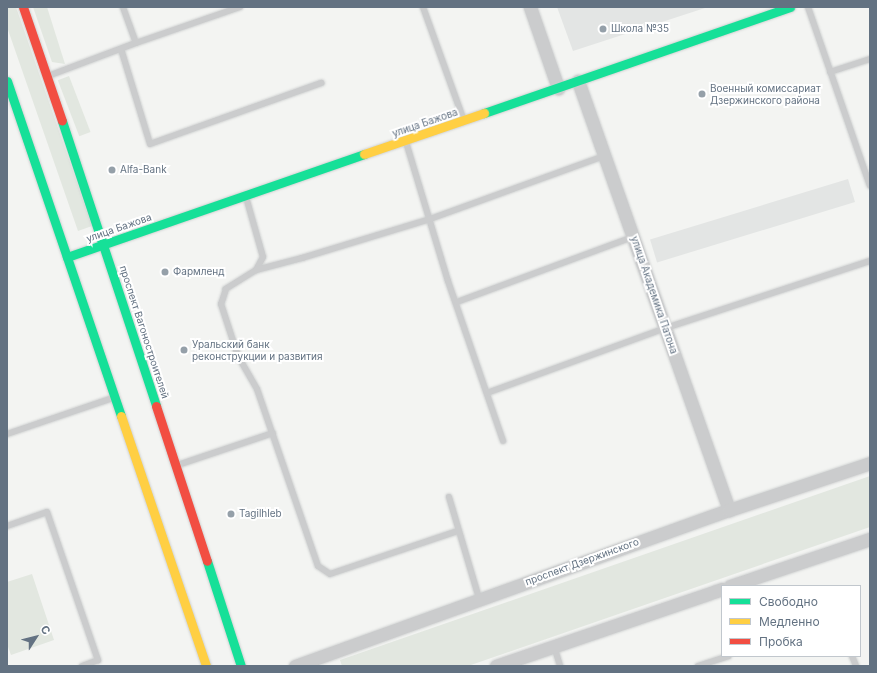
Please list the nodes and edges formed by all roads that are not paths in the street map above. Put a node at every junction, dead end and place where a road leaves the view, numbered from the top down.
1 (22, 7) edge
2 (123, 7) edge
3 (240, 7) edge
4 (423, 7) edge
5 (530, 7) edge
6 (790, 7) edge
7 (808, 7) edge
8 (136, 43) junction
9 (121, 49) junction
10 (870, 59) edge
11 (830, 72) junction
12 (46, 76) junction
13 (7, 81) edge
14 (578, 81) junction
15 (322, 83) dead end
16 (558, 88) junction
17 (464, 121) junction
18 (406, 142) junction
19 (604, 156) junction
20 (870, 186) edge
21 (246, 196) junction
22 (430, 219) junction
23 (633, 237) junction
24 (104, 244) junction
25 (67, 257) junction
26 (870, 261) edge
27 (256, 270) junction
28 (457, 302) junction
29 (666, 328) junction
30 (487, 393) junction
31 (115, 397) junction
32 (273, 433) junction
33 (7, 434) edge
34 (503, 441) dead end
35 (870, 463) edge
36 (176, 466) junction
37 (449, 497) dead end
38 (729, 510) junction
39 (7, 526) edge
40 (458, 531) junction
41 (870, 539) edge
42 (733, 585) edge
43 (721, 589) edge
44 (480, 598) junction
45 (554, 646) junction
46 (725, 657) edge
47 (82, 666) edge
48 (206, 666) edge
49 (241, 666) edge
50 (295, 666) edge
51 (496, 666) edge
52 (560, 666) edge
53 (698, 666) edge

1 - 12 main road, проспект Вагоностроителей
2 - 8 lane
3 - 8 lane
4 - 17 lane
5 - 16 street
6 - 14 main road, улица Бажова
7 - 11 lane
8 - 9 lane
9 - 12 lane
9 - 15 lane
10 - 11 lane
11 - 20 lane
12 - 24 main road, проспект Вагоностроителей
13 - 25 main road
14 - 16 main road, улица Бажова
14 - 19 street, улица Академика Патона
16 - 17 main road, улица Бажова
17 - 18 main road, улица Бажова
18 - 21 main road, улица Бажова
18 - 22 lane
19 - 22 lane
19 - 23 street, улица Академика Патона
21 - 24 main road, улица Бажова
21 - 27 lane
22 - 27 lane
22 - 28 lane
23 - 28 lane
23 - 29 street, улица Академика Патона
24 - 25 main road, улица Бажова
24 - 36 main road, проспект Вагоностроителей
25 - 31 main road
26 - 29 lane
27 - 32 lane
28 - 30 lane
29 - 30 lane
29 - 38 street, улица Академика Патона
30 - 34 lane
31 - 33 lane
31 - 48 main road
32 - 36 lane
32 - 40 lane
35 - 38 street, проспект Дзержинского
36 - 49 main road, проспект Вагоностроителей
37 - 40 lane
38 - 44 street, проспект Дзержинского
39 - 47 lane
40 - 44 lane
41 - 42 street
43 - 45 street
44 - 50 street, проспект Дзержинского
45 - 51 street
45 - 52 lane
46 - 53 lane

